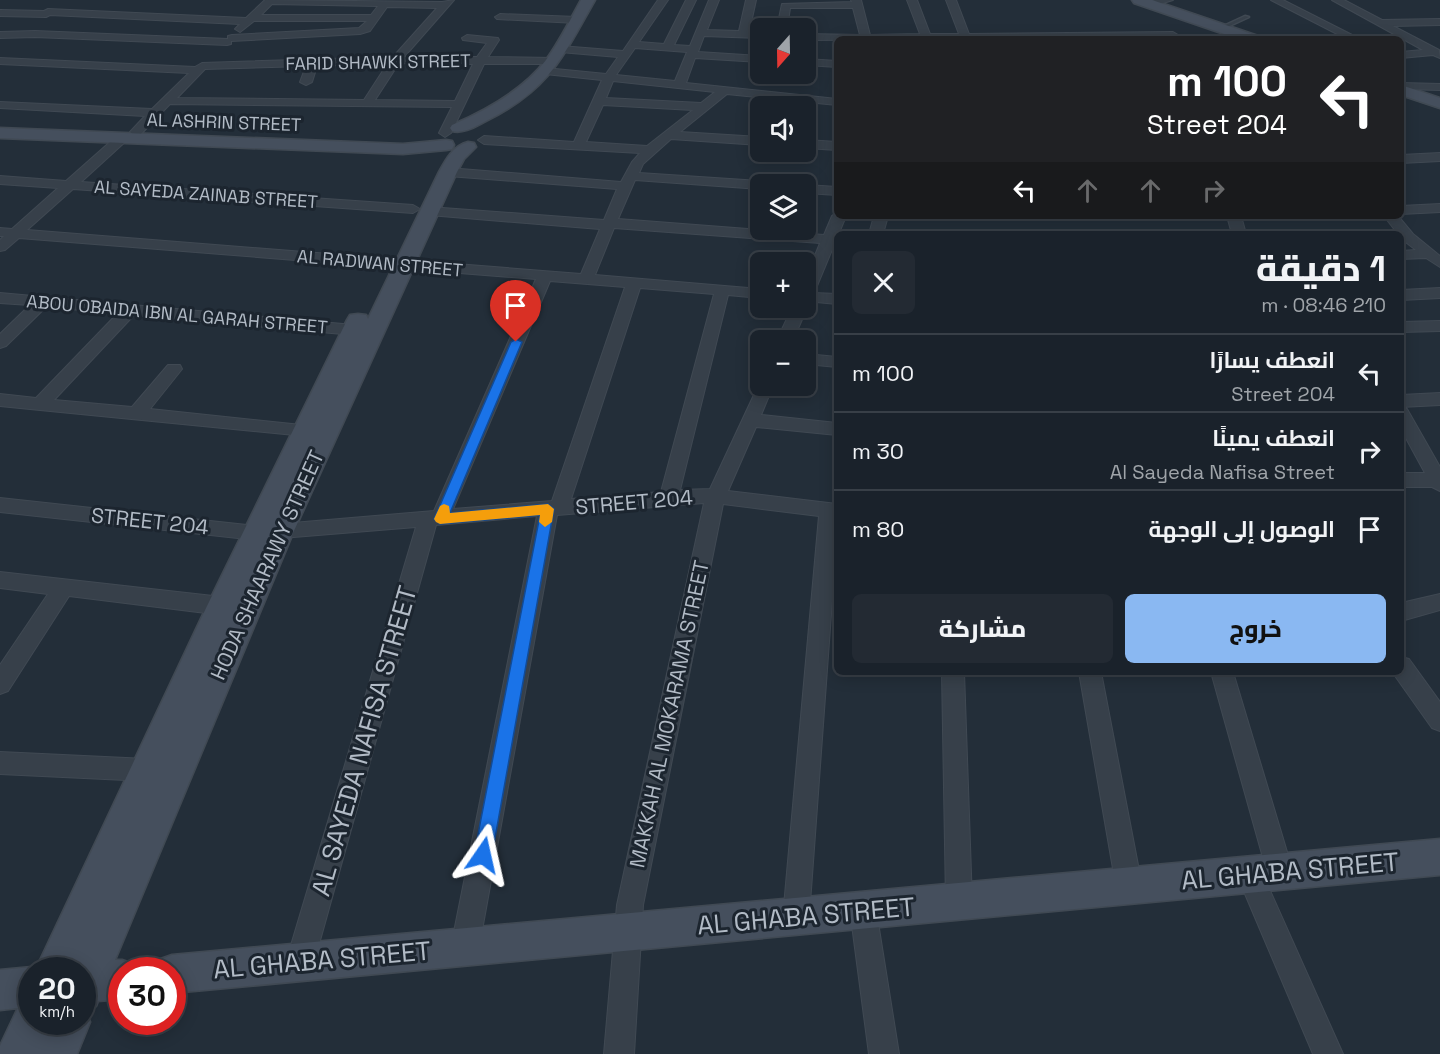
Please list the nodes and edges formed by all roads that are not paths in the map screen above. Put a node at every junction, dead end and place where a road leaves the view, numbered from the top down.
1 (66, 0) edge
2 (588, 0) edge
3 (714, 0) edge
4 (751, 0) edge
5 (912, 0) edge
6 (951, 0) edge
7 (1168, 0) edge
8 (1276, 0) edge
9 (1337, 0) edge
10 (270, 1) edge
11 (386, 2) edge
12 (794, 2) edge
13 (857, 2) edge
14 (1144, 2) edge
15 (447, 3) edge
16 (676, 3) edge
17 (0, 13) edge
18 (47, 13) junction
19 (1183, 15) junction
20 (500, 17) dead end
21 (1247, 17) dead end
22 (374, 18) junction
23 (789, 18) edge
24 (251, 19) junction
25 (577, 20) junction
26 (1440, 22) edge
27 (1380, 23) junction
28 (1221, 28) junction
29 (699, 33) junction
30 (743, 34) junction
31 (750, 34) edge
32 (0, 35) edge
33 (15, 35) junction
34 (816, 36) edge
35 (864, 36) edge
36 (925, 36) edge
37 (965, 36) edge
38 (1172, 36) edge
39 (1244, 36) edge
40 (1349, 36) edge
41 (834, 37) edge
42 (467, 38) dead end
43 (229, 40) junction
44 (1440, 40) edge
45 (1414, 41) junction
46 (0, 45) edge
47 (668, 47) junction
48 (627, 49) junction
49 (692, 52) junction
50 (1438, 53) edge
51 (1404, 55) edge
52 (750, 58) edge
53 (396, 60) junction
54 (0, 61) edge
55 (480, 61) junction
56 (313, 62) junction
57 (816, 62) edge
58 (834, 63) edge
59 (548, 65) junction
60 (201, 68) junction
61 (609, 78) junction
62 (306, 82) dead end
63 (679, 86) junction
64 (1440, 87) edge
65 (1404, 88) edge
66 (1404, 89) edge
67 (725, 90) junction
68 (758, 96) edge
69 (168, 100) junction
70 (598, 101) junction
71 (816, 102) edge
72 (834, 102) edge
73 (367, 103) junction
74 (1440, 103) edge
75 (460, 104) junction
76 (0, 105) edge
77 (703, 108) junction
78 (155, 113) junction
79 (517, 116) dead end
80 (0, 127) edge
81 (502, 127) dead end
82 (0, 133) edge
83 (129, 135) junction
84 (669, 135) junction
85 (750, 140) edge
86 (458, 143) junction
87 (816, 145) edge
88 (578, 146) junction
89 (834, 146) edge
90 (650, 150) junction
91 (1440, 157) edge
92 (1404, 159) edge
93 (0, 180) edge
94 (627, 181) junction
95 (71, 184) junction
96 (750, 185) edge
97 (816, 190) edge
98 (834, 191) edge
99 (1440, 208) edge
100 (421, 210) junction
101 (1404, 210) edge
102 (1419, 210) junction
103 (838, 219) edge
104 (1393, 219) edge
105 (609, 224) junction
106 (1440, 225) edge
107 (1403, 231) edge
108 (1404, 232) edge
109 (8, 233) edge
110 (832, 236) edge
111 (0, 247) edge
112 (1404, 255) edge
113 (1434, 259) edge
114 (396, 264) junction
115 (816, 272) edge
116 (545, 276) junction
117 (586, 279) junction
118 (634, 283) junction
119 (722, 290) junction
120 (750, 292) edge
121 (1440, 293) edge
122 (1404, 295) edge
123 (816, 296) edge
124 (0, 298) edge
125 (834, 299) edge
126 (42, 302) junction
127 (130, 310) junction
128 (1440, 326) edge
129 (1404, 327) edge
130 (354, 330) junction
131 (0, 343) edge
132 (816, 360) edge
133 (834, 362) edge
134 (174, 369) dead end
135 (761, 396) edge
136 (1440, 399) edge
137 (0, 400) edge
138 (1404, 401) edge
139 (40, 404) junction
140 (137, 413) junction
141 (1404, 418) edge
142 (750, 420) junction
143 (834, 429) edge
144 (305, 430) junction
145 (1404, 480) edge
146 (1439, 481) edge
147 (716, 496) junction
148 (669, 498) junction
149 (0, 505) edge
150 (554, 509) junction
151 (833, 511) edge
152 (434, 519) junction
153 (268, 533) junction
154 (0, 580) edge
155 (64, 587) junction
156 (1440, 602) edge
157 (222, 606) junction
158 (1404, 611) edge
159 (1404, 670) edge
160 (953, 675) edge
161 (1090, 675) edge
162 (1223, 675) edge
163 (0, 684) edge
164 (1440, 721) edge
165 (0, 763) edge
166 (147, 770) junction
167 (1440, 857) edge
168 (1265, 873) junction
169 (1129, 886) junction
170 (959, 902) junction
171 (862, 910) junction
172 (796, 917) junction
173 (627, 932) junction
174 (465, 947) junction
175 (93, 957) edge
176 (96, 957) edge
177 (300, 962) junction
178 (186, 973) edge
179 (18, 988) edge
180 (0, 990) edge
181 (26, 1035) edge
182 (64, 1035) edge
183 (17, 1054) edge
184 (56, 1054) edge
185 (619, 1054) edge
186 (884, 1054) edge
187 (1328, 1054) edge

1 - 18 street
2 - 25 street
3 - 29 street
4 - 30 street
5 - 36 street
6 - 37 street
7 - 14 street
8 - 40 street
9 - 27 street
10 - 11 street
10 - 24 street
11 - 15 street
11 - 22 street
12 - 13 street
12 - 23 street
13 - 35 street
14 - 19 street
15 - 53 street
16 - 47 street
16 - 48 street
17 - 18 street
18 - 24 street
18 - 33 street
19 - 28 street
19 - 38 street
20 - 25 street
21 - 28 lane
22 - 24 street
22 - 43 street
24 - 43 street
25 - 59 street
26 - 27 street
27 - 45 street
28 - 39 street
29 - 30 street
29 - 49 street
30 - 31 street
32 - 33 street
33 - 43 street
33 - 46 street
34 - 41 street
42 - 55 street
43 - 60 street
44 - 45 street
45 - 50 street
47 - 48 street
47 - 49 street
48 - 59 street
48 - 61 street
49 - 52 street
49 - 63 street
50 - 51 street
53 - 55 street, FARID SHAWKI STREET
53 - 56 street, FARID SHAWKI STREET
53 - 73 street
54 - 60 street, FARID SHAWKI STREET
55 - 59 street, FARID SHAWKI STREET
55 - 75 street
56 - 60 street, FARID SHAWKI STREET
56 - 62 street
57 - 58 street
59 - 61 street
59 - 79 street
59 - 86 street
60 - 69 street
61 - 63 street
61 - 70 street
63 - 67 street
64 - 65 street
66 - 74 street
67 - 68 street
67 - 77 street
69 - 73 street
69 - 78 street
70 - 77 street
70 - 88 street
71 - 72 street
73 - 75 street
75 - 86 street
76 - 78 street
77 - 84 street
78 - 83 street
80 - 83 street, AL ASHRIN STREET
81 - 86 street
82 - 83 street, AL ASHRIN STREET
83 - 86 street, AL ASHRIN STREET
83 - 95 street
84 - 85 street
84 - 90 street
86 - 88 street
86 - 94 street
86 - 100 street, HODA SHAARAWY STREET
87 - 89 street
88 - 90 street
90 - 94 street
91 - 92 street
93 - 95 street, AL SAYEDA ZAINAB STREET
94 - 96 street
94 - 105 street
95 - 100 street, AL SAYEDA ZAINAB STREET
95 - 109 street
97 - 98 street
99 - 102 street
100 - 105 street, AL SAYEDA ZAINAB STREET
100 - 114 street, HODA SHAARAWY STREET
101 - 102 street
102 - 106 street
103 - 110 street
104 - 107 street
105 - 110 street, AL SAYEDA ZAINAB STREET
105 - 117 street
108 - 113 street
109 - 111 street
109 - 114 street, AL RADWAN STREET
110 - 115 street
112 - 113 street
114 - 116 street, AL RADWAN STREET
114 - 130 street, HODA SHAARAWY STREET
114 - 153 street, HODA SHAARAWY STREET
116 - 117 street, AL RADWAN STREET
116 - 152 street, AL SAYEDA NAFISA STREET
117 - 118 street, AL RADWAN STREET
118 - 119 street, AL RADWAN STREET
118 - 150 street
119 - 120 street, AL RADWAN STREET
119 - 148 street
121 - 122 street
123 - 125 street
124 - 126 street, ABOU OBAIDA IBN AL GARAH STREET
126 - 127 street, ABOU OBAIDA IBN AL GARAH STREET
126 - 131 street
127 - 130 street, ABOU OBAIDA IBN AL GARAH STREET
127 - 139 street
128 - 129 street
130 - 144 street, HODA SHAARAWY STREET
132 - 133 street
134 - 140 street
135 - 142 street, MAKKAH AL MOKARAMA STREET
136 - 138 street
137 - 139 street
139 - 140 street
140 - 144 street
141 - 146 street
142 - 143 street
142 - 147 street, MAKKAH AL MOKARAMA STREET
144 - 153 street, HODA SHAARAWY STREET
145 - 146 street
147 - 148 street, STREET 204
147 - 151 street, STREET 204
147 - 173 street, MAKKAH AL MOKARAMA STREET
148 - 150 street, STREET 204
149 - 153 street, STREET 204
150 - 152 street, STREET 204
150 - 174 street
151 - 172 street
152 - 153 street, STREET 204
152 - 177 street, AL SAYEDA NAFISA STREET
153 - 157 street, HODA SHAARAWY STREET
153 - 176 street, HODA SHAARAWY STREET
154 - 155 street
155 - 157 street
155 - 163 street
156 - 158 street
157 - 166 street, HODA SHAARAWY STREET
159 - 164 street
160 - 170 street
161 - 169 street
162 - 168 street
165 - 166 street
166 - 175 street, HODA SHAARAWY STREET
167 - 168 street, AL GHABA STREET
168 - 169 street, AL GHABA STREET
168 - 187 street
169 - 170 street, AL GHABA STREET
170 - 171 street, AL GHABA STREET
171 - 172 street, AL GHABA STREET
171 - 186 street
172 - 173 street, AL GHABA STREET
173 - 174 street, AL GHABA STREET
173 - 185 street, MAKKAH AL MOKARAMA STREET
174 - 177 street, AL GHABA STREET
177 - 178 street, AL GHABA STREET
179 - 180 street
181 - 183 street
182 - 184 street

